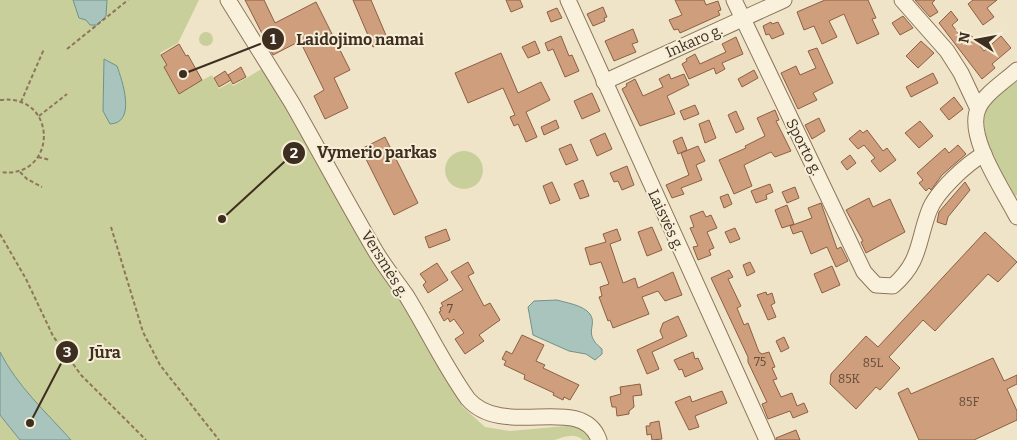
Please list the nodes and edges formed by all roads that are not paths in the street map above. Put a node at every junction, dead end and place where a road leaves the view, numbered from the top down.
1 (228, 0) edge
2 (568, 0) edge
3 (734, 0) edge
4 (784, 0) edge
5 (902, 0) edge
6 (743, 19) junction
7 (1017, 70) edge
8 (604, 82) junction
9 (978, 109) junction
10 (984, 154) junction
11 (1017, 217) edge
12 (599, 440) edge
13 (767, 440) edge

1 - 12 street, Versmės g.
2 - 8 street, Laisvės g.
3 - 6 street, Sporto g.
4 - 6 street, Inkaro g.
5 - 9 street
6 - 8 street, Inkaro g.
6 - 10 street, Sporto g.
7 - 9 street
8 - 13 street, Laisvės g.
9 - 10 street
10 - 11 street

